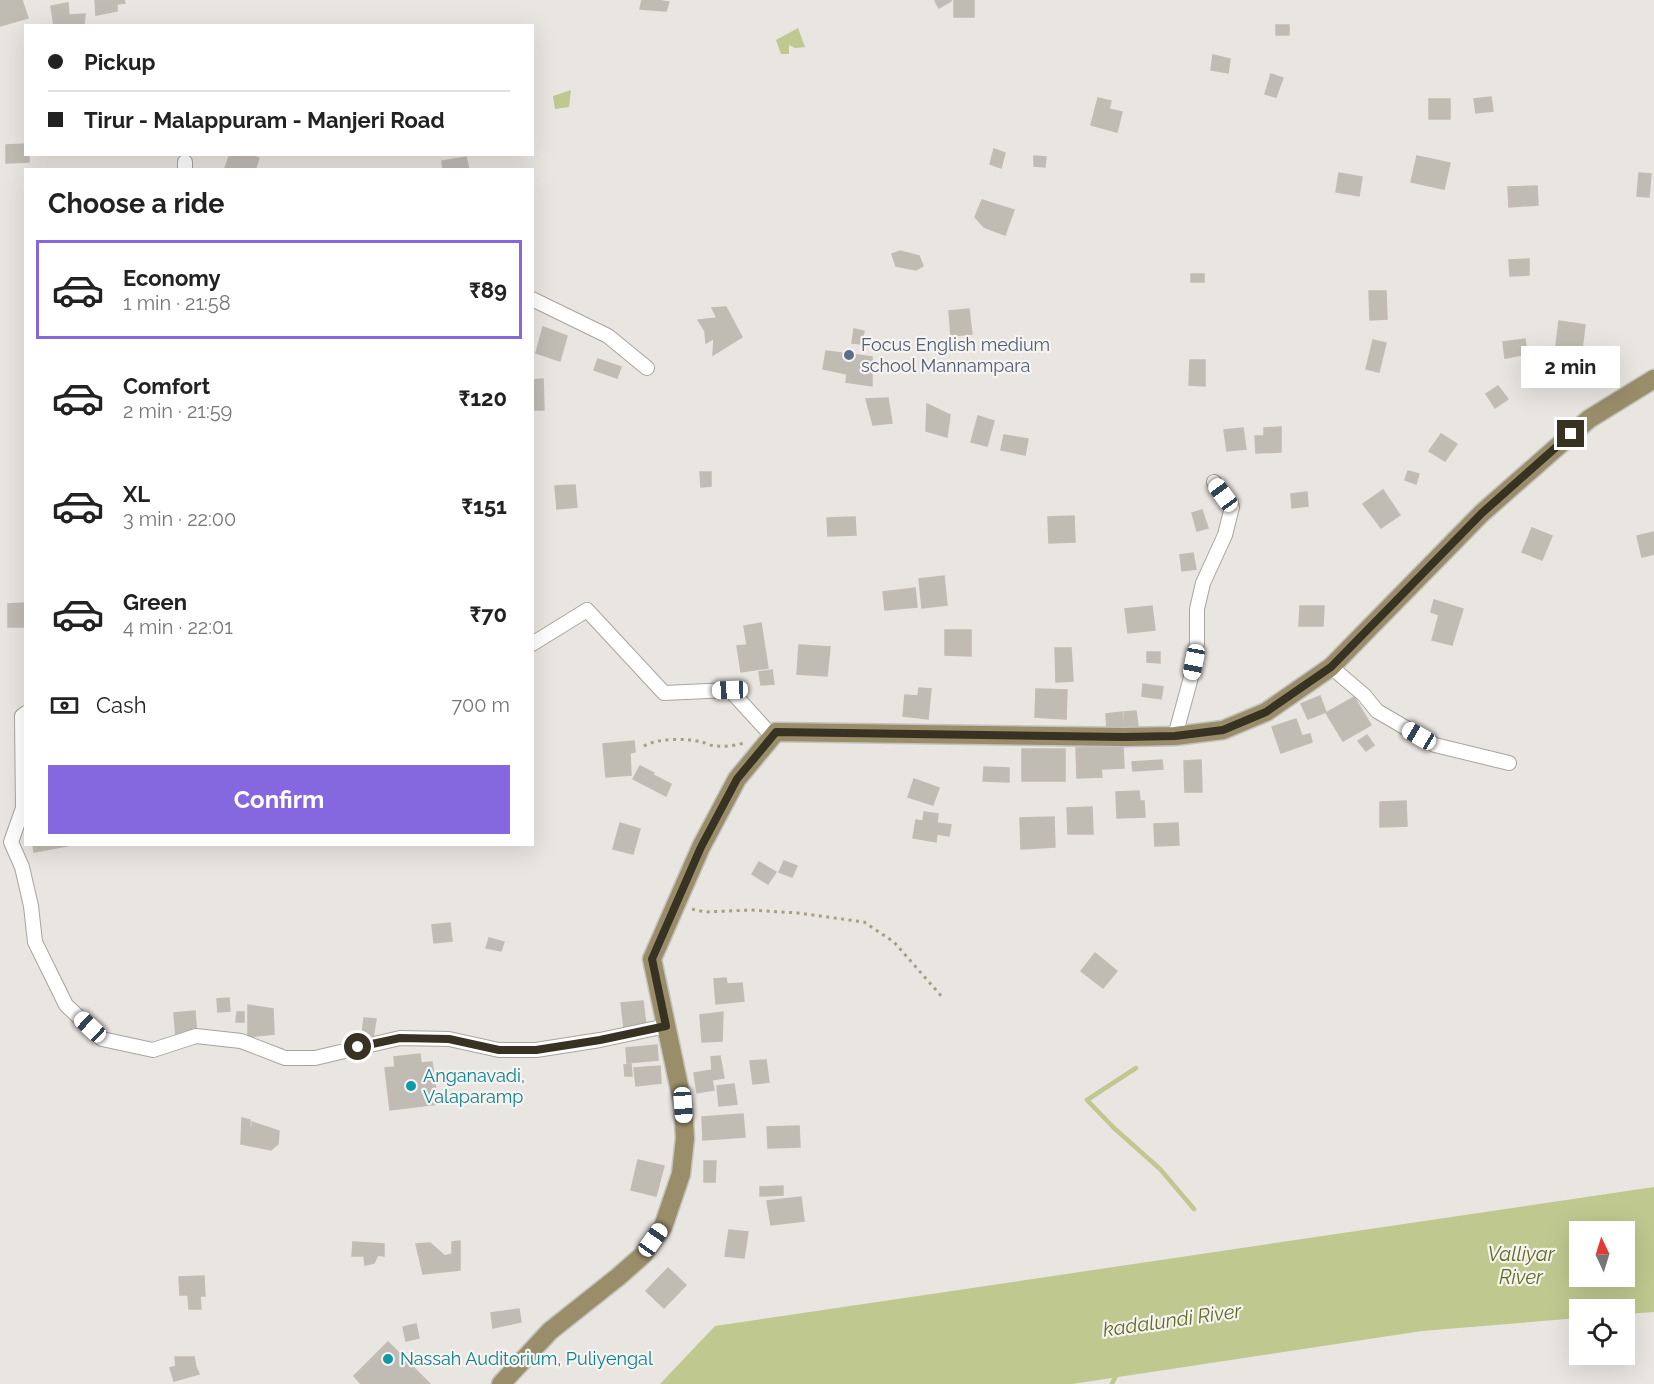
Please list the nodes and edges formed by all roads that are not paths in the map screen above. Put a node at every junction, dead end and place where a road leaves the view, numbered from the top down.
1 (534, 300) edge
2 (647, 368) dead end
3 (1654, 379) edge
4 (1214, 482) dead end
5 (534, 644) edge
6 (1331, 667) junction
7 (24, 714) edge
8 (772, 736) junction
9 (1175, 736) junction
10 (1509, 763) dead end
11 (5, 841) edge
12 (666, 1026) junction
13 (501, 1384) edge

1 - 2 street
3 - 6 main road
4 - 9 street
5 - 8 street
6 - 9 main road
6 - 10 street
7 - 11 street
8 - 9 main road
8 - 12 main road
11 - 12 street
12 - 13 main road

